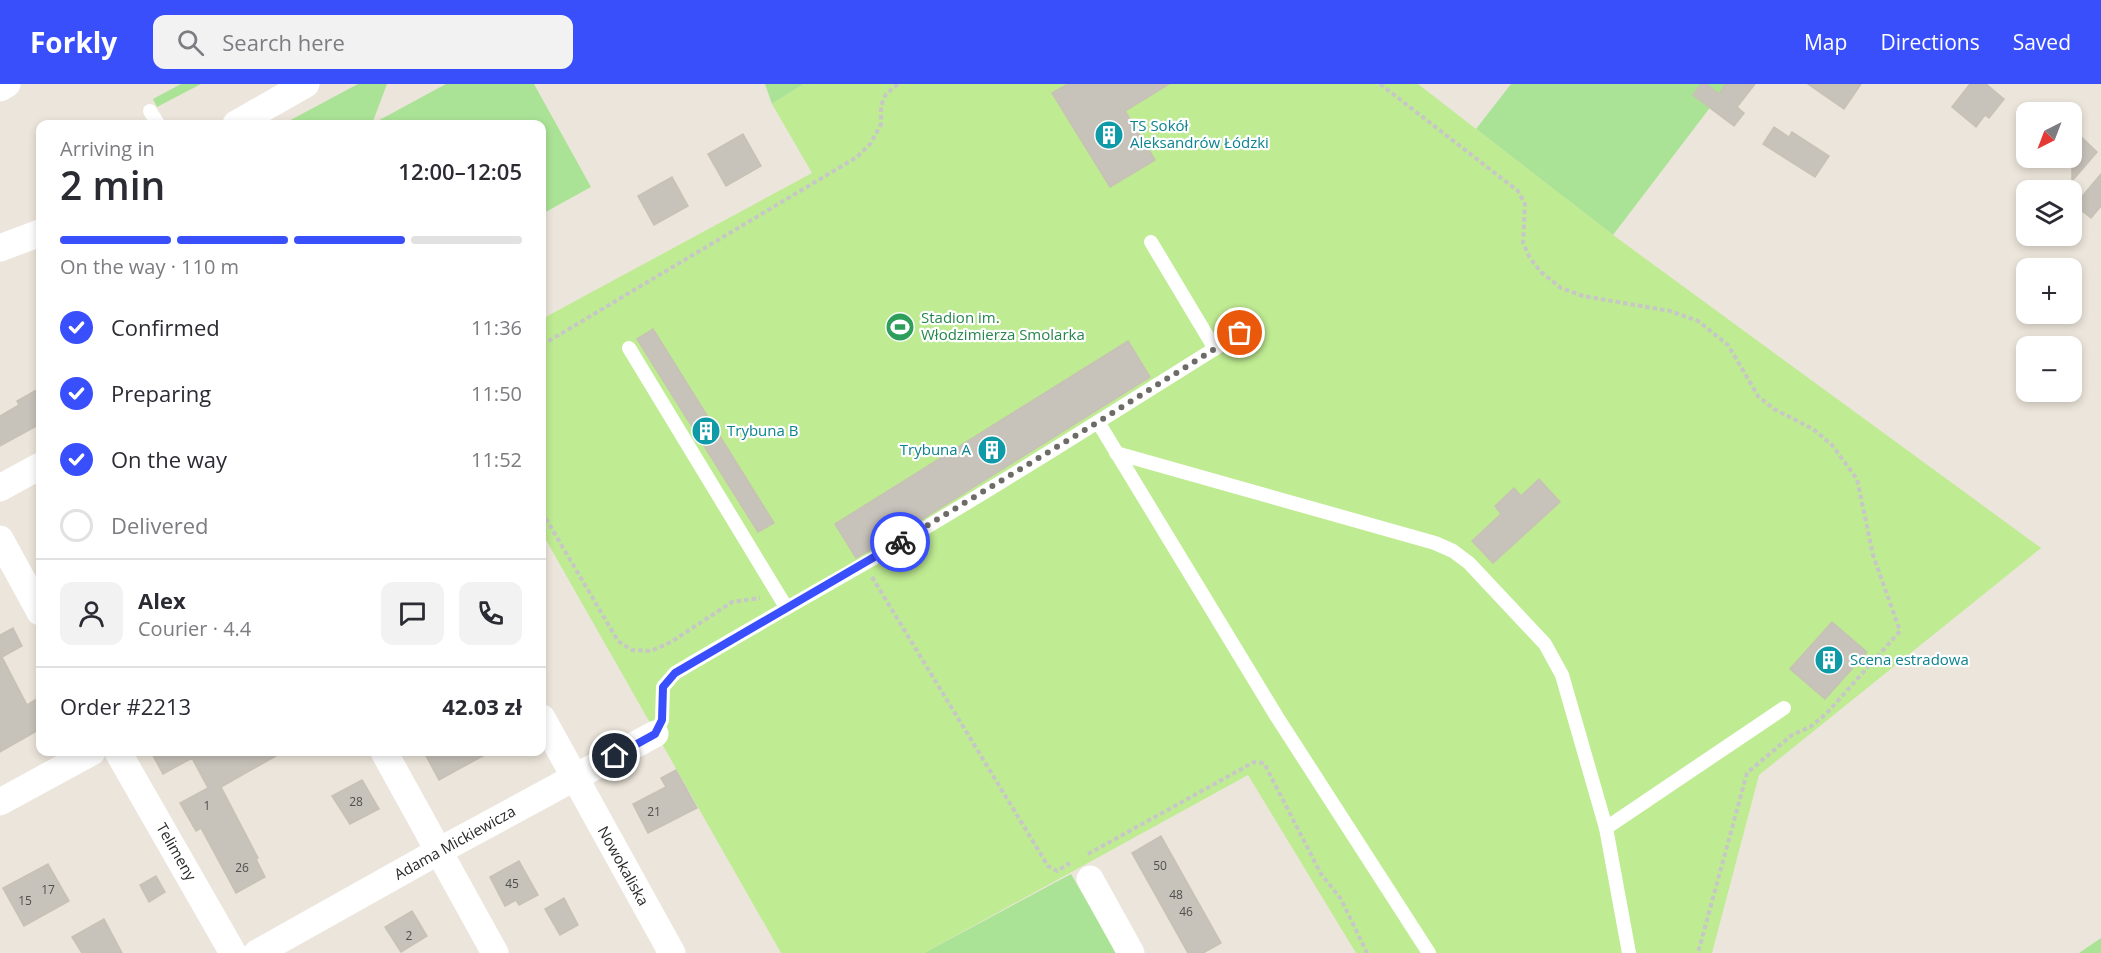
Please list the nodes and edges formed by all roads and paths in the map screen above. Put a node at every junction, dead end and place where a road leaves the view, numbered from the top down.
1 (6, 84) edge
2 (306, 84) edge
3 (898, 84) edge
4 (1380, 84) edge
5 (0, 88) edge
6 (150, 111) dead end
7 (156, 120) edge
8 (243, 120) edge
9 (36, 234) edge
10 (1151, 242) dead end
11 (0, 248) edge
12 (1240, 333) dead end
13 (546, 343) edge
14 (629, 348) dead end
15 (1215, 349) junction
16 (1098, 422) junction
17 (1116, 453) junction
18 (36, 468) edge
19 (0, 488) edge
20 (546, 519) edge
21 (0, 539) edge
22 (849, 573) junction
23 (783, 602) junction
24 (36, 605) edge
25 (1784, 708) dead end
26 (546, 726) edge
27 (655, 734) joint
28 (85, 756) edge
29 (120, 756) edge
30 (386, 756) edge
31 (574, 779) junction
32 (0, 802) edge
33 (1606, 828) junction
34 (439, 851) junction
35 (1090, 879) dead end
36 (234, 953) edge
37 (257, 953) edge
38 (495, 953) edge
39 (672, 953) edge
40 (1131, 953) edge
41 (1367, 953) edge
42 (1429, 953) edge
43 (1629, 953) edge
44 (1698, 953) edge

1 - 5 street
2 - 8 street
3 - 13 path
4 - 44 path
6 - 7 lane
9 - 11 street
10 - 15 lane
12 - 15 lane
14 - 23 lane
15 - 16 lane
16 - 17 lane
16 - 22 lane
17 - 33 lane
17 - 42 lane
18 - 19 street
20 - 23 path
21 - 24 street
22 - 23 lane
22 - 41 path
23 - 27 lane
25 - 33 lane
26 - 31 street, Nowokaliska
27 - 31 street, Adama Mickiewicza
28 - 32 street
29 - 36 street, Telimeny
30 - 34 street
31 - 34 street, Adama Mickiewicza
31 - 39 street, Nowokaliska
33 - 43 lane
34 - 37 street, Adama Mickiewicza
34 - 38 street
35 - 40 street

